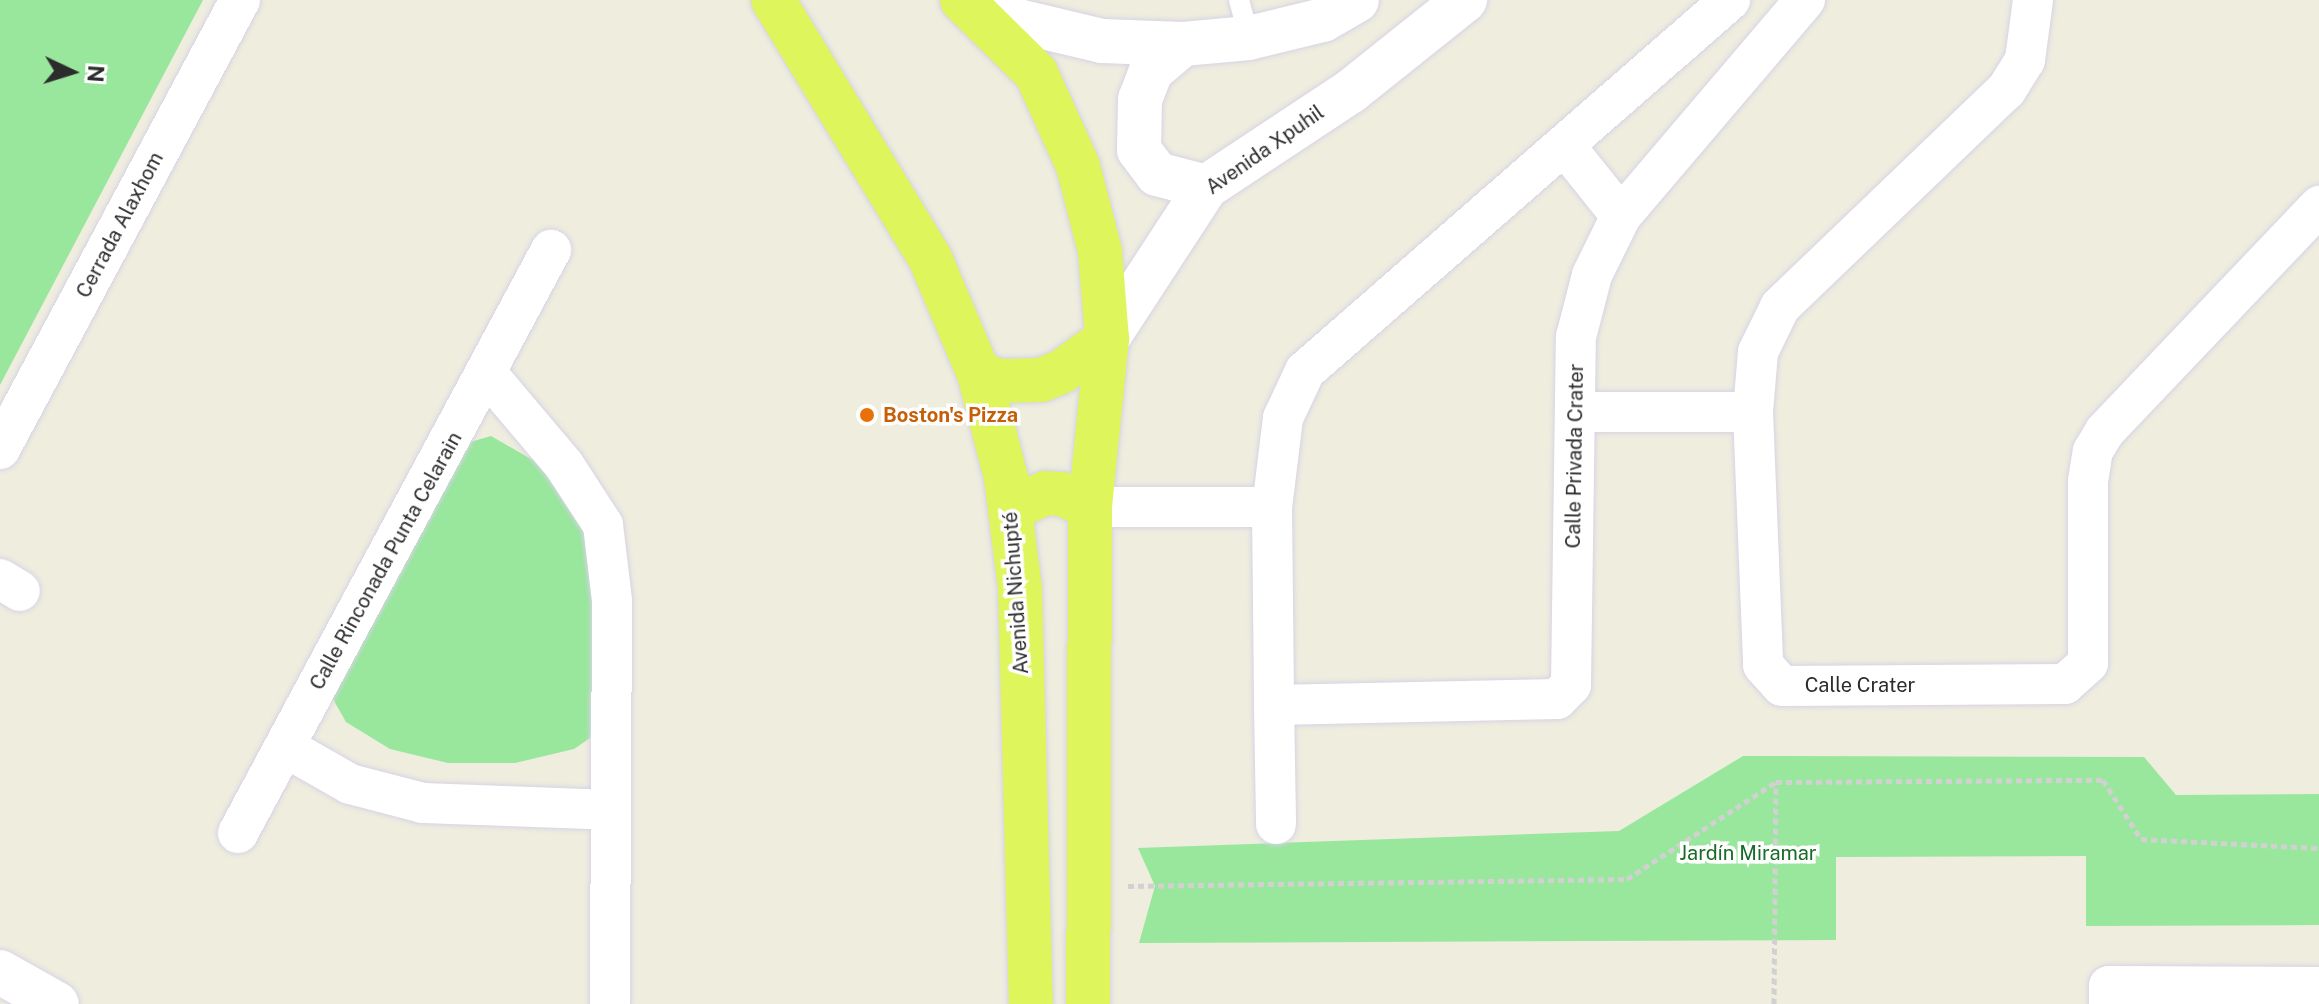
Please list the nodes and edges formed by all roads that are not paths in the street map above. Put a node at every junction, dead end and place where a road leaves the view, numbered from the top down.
1 (240, 0) edge
2 (1357, 0) edge
3 (1465, 0) edge
4 (1730, 0) edge
5 (1805, 0) edge
6 (2033, 0) edge
7 (778, 4) edge
8 (971, 6) edge
9 (1244, 19) edge
10 (1183, 44) junction
11 (1565, 146) junction
12 (1206, 187) junction
13 (2319, 206) edge
14 (1621, 216) junction
15 (551, 250) dead end
16 (1107, 339) junction
17 (979, 374) junction
18 (488, 375) junction
19 (1576, 412) junction
20 (1753, 412) junction
21 (0, 449) edge
22 (1090, 507) junction
23 (1272, 507) junction
24 (1011, 509) junction
25 (1274, 705) junction
26 (285, 747) junction
27 (611, 810) junction
28 (1276, 824) dead end
29 (238, 833) dead end
30 (0, 972) edge
31 (2319, 987) edge
32 (57, 1004) edge
33 (610, 1004) edge
34 (1031, 1004) edge
35 (1088, 1004) edge
36 (2109, 1004) edge

1 - 21 street, Cerrada Alaxhom
2 - 9 street
3 - 12 street, Avenida Xpuhil
4 - 11 street
5 - 14 street, Calle Privada Crater
6 - 20 street, Calle Crater
7 - 17 main road, Avenida Nichupté
8 - 10 street
8 - 16 main road
9 - 10 street
10 - 12 street
11 - 14 street
11 - 23 street
12 - 16 street, Avenida Xpuhil
13 - 20 street, Calle Crater
14 - 19 street, Calle Privada Crater
15 - 18 street, Calle Rinconada Punta Celarain
16 - 17 main road
16 - 22 main road
17 - 24 main road, Avenida Nichupté
18 - 26 street, Calle Rinconada Punta Celarain
18 - 27 street
19 - 20 street
19 - 25 street, Calle Privada Crater
22 - 23 street
22 - 24 main road
22 - 35 main road
23 - 25 street
24 - 34 main road, Avenida Nichupté
25 - 28 street
26 - 27 street
26 - 29 street, Calle Rinconada Punta Celarain
27 - 33 street
30 - 32 street
31 - 36 street

